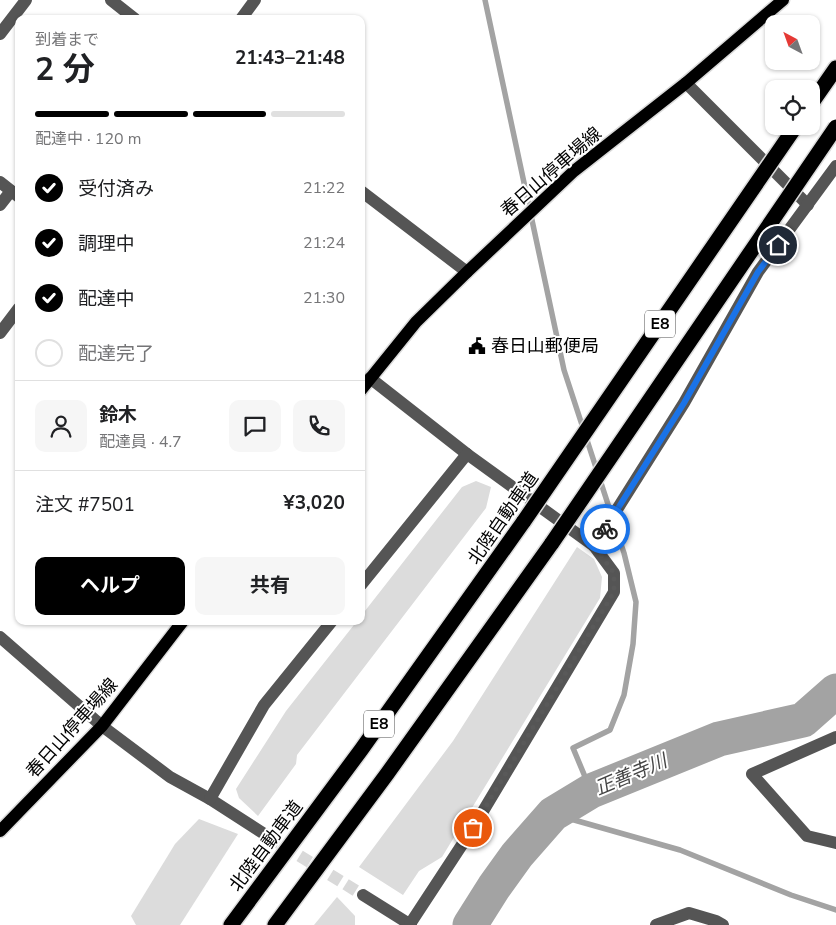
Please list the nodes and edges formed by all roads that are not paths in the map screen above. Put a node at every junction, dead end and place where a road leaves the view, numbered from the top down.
1 (26, 0) edge
2 (111, 0) edge
3 (255, 0) edge
4 (783, 0) edge
5 (128, 15) edge
6 (244, 15) edge
7 (0, 34) edge
8 (836, 68) edge
9 (686, 83) junction
10 (820, 91) edge
11 (836, 127) edge
12 (790, 135) edge
13 (836, 166) edge
14 (0, 182) edge
15 (15, 194) edge
16 (365, 194) edge
17 (0, 205) edge
18 (808, 205) junction
19 (467, 272) junction
20 (15, 313) edge
21 (0, 333) edge
22 (370, 378) junction
23 (365, 385) edge
24 (467, 454) junction
25 (594, 546) junction
26 (365, 580) edge
27 (180, 625) edge
28 (329, 625) edge
29 (0, 638) edge
30 (102, 726) junction
31 (836, 736) edge
32 (210, 800) junction
33 (0, 831) edge
34 (269, 837) tunnel mouth
35 (836, 843) edge
36 (363, 895) tunnel mouth
37 (231, 925) edge
38 (275, 925) edge
39 (410, 925) edge
40 (656, 925) edge
41 (724, 925) edge

1 - 7 street
2 - 5 street
3 - 6 street
4 - 9 main road, 春日山停車場線
8 - 10 highway
9 - 18 street
9 - 19 main road, 春日山停車場線
11 - 38 highway, E8, bridge
12 - 37 highway, 北陸自動車道 / E8, bridge
13 - 18 street
14 - 15 street
15 - 17 street
16 - 19 street
18 - 25 street
19 - 22 main road, 春日山停車場線
20 - 21 street
22 - 23 main road, 春日山停車場線
22 - 24 street
24 - 25 street
24 - 26 street
25 - 39 street
27 - 30 main road, 春日山停車場線
28 - 32 street
29 - 30 street
30 - 32 street
30 - 33 main road, 春日山停車場線
31 - 35 street
32 - 34 street
36 - 39 street
40 - 41 street

